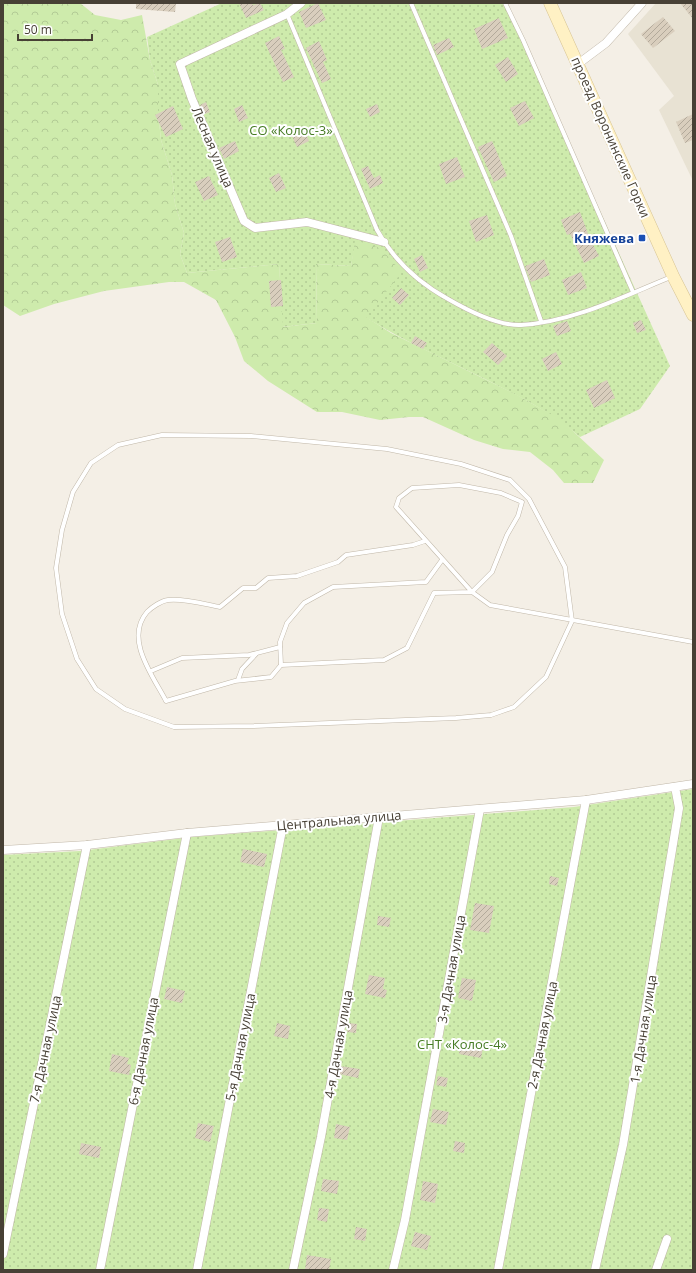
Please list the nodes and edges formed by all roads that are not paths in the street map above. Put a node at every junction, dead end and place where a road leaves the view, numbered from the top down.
1 (301, 3) edge
2 (411, 3) edge
3 (505, 3) edge
4 (550, 3) edge
5 (642, 3) edge
6 (287, 14) junction
7 (578, 64) junction
8 (384, 242) junction
9 (673, 276) junction
10 (633, 292) junction
11 (693, 315) edge
12 (542, 321) junction
13 (529, 499) junction
14 (522, 502) junction
15 (425, 541) junction
16 (442, 560) junction
17 (472, 592) junction
18 (572, 621) junction
19 (693, 642) edge
20 (280, 648) junction
21 (256, 653) junction
22 (281, 665) junction
23 (151, 671) junction
24 (238, 680) junction
25 (693, 784) edge
26 (675, 787) junction
27 (586, 800) junction
28 (480, 809) junction
29 (379, 817) junction
30 (283, 825) junction
31 (187, 833) junction
32 (87, 845) junction
33 (3, 850) edge
34 (667, 1239) dead end
35 (3, 1254) edge
36 (100, 1270) edge
37 (197, 1270) edge
38 (293, 1270) edge
39 (393, 1270) edge
40 (498, 1270) edge
41 (594, 1270) edge
42 (656, 1270) edge

1 - 6 street, Лесная улица
2 - 12 lane
3 - 10 lane
4 - 7 street, проезд Воронинские Горки
5 - 7 street
6 - 8 lane
6 - 8 street, Лесная улица
7 - 9 street, проезд Воронинские Горки
8 - 12 lane
9 - 10 lane
9 - 11 street, проезд Воронинские Горки
10 - 12 lane
13 - 14 lane
13 - 18 lane
13 - 18 lane
14 - 15 lane
14 - 17 lane
15 - 16 lane
15 - 23 lane
16 - 17 lane
16 - 20 lane
17 - 18 lane
17 - 22 lane
18 - 19 lane
20 - 21 lane
20 - 22 lane
21 - 23 lane
21 - 24 lane
22 - 24 lane
23 - 24 lane
25 - 26 street, Центральная улица
26 - 27 street, Центральная улица
26 - 41 street, 1-я Дачная улица
27 - 28 street, Центральная улица
27 - 40 street, 2-я Дачная улица
28 - 29 street, Центральная улица
28 - 39 street, 3-я Дачная улица
29 - 30 street, Центральная улица
29 - 38 street, 4-я Дачная улица
30 - 31 street, Центральная улица
30 - 37 street, 5-я Дачная улица
31 - 32 street, Центральная улица
31 - 36 street, 6-я Дачная улица
32 - 33 street, Центральная улица
32 - 35 street, 7-я Дачная улица
34 - 42 street

